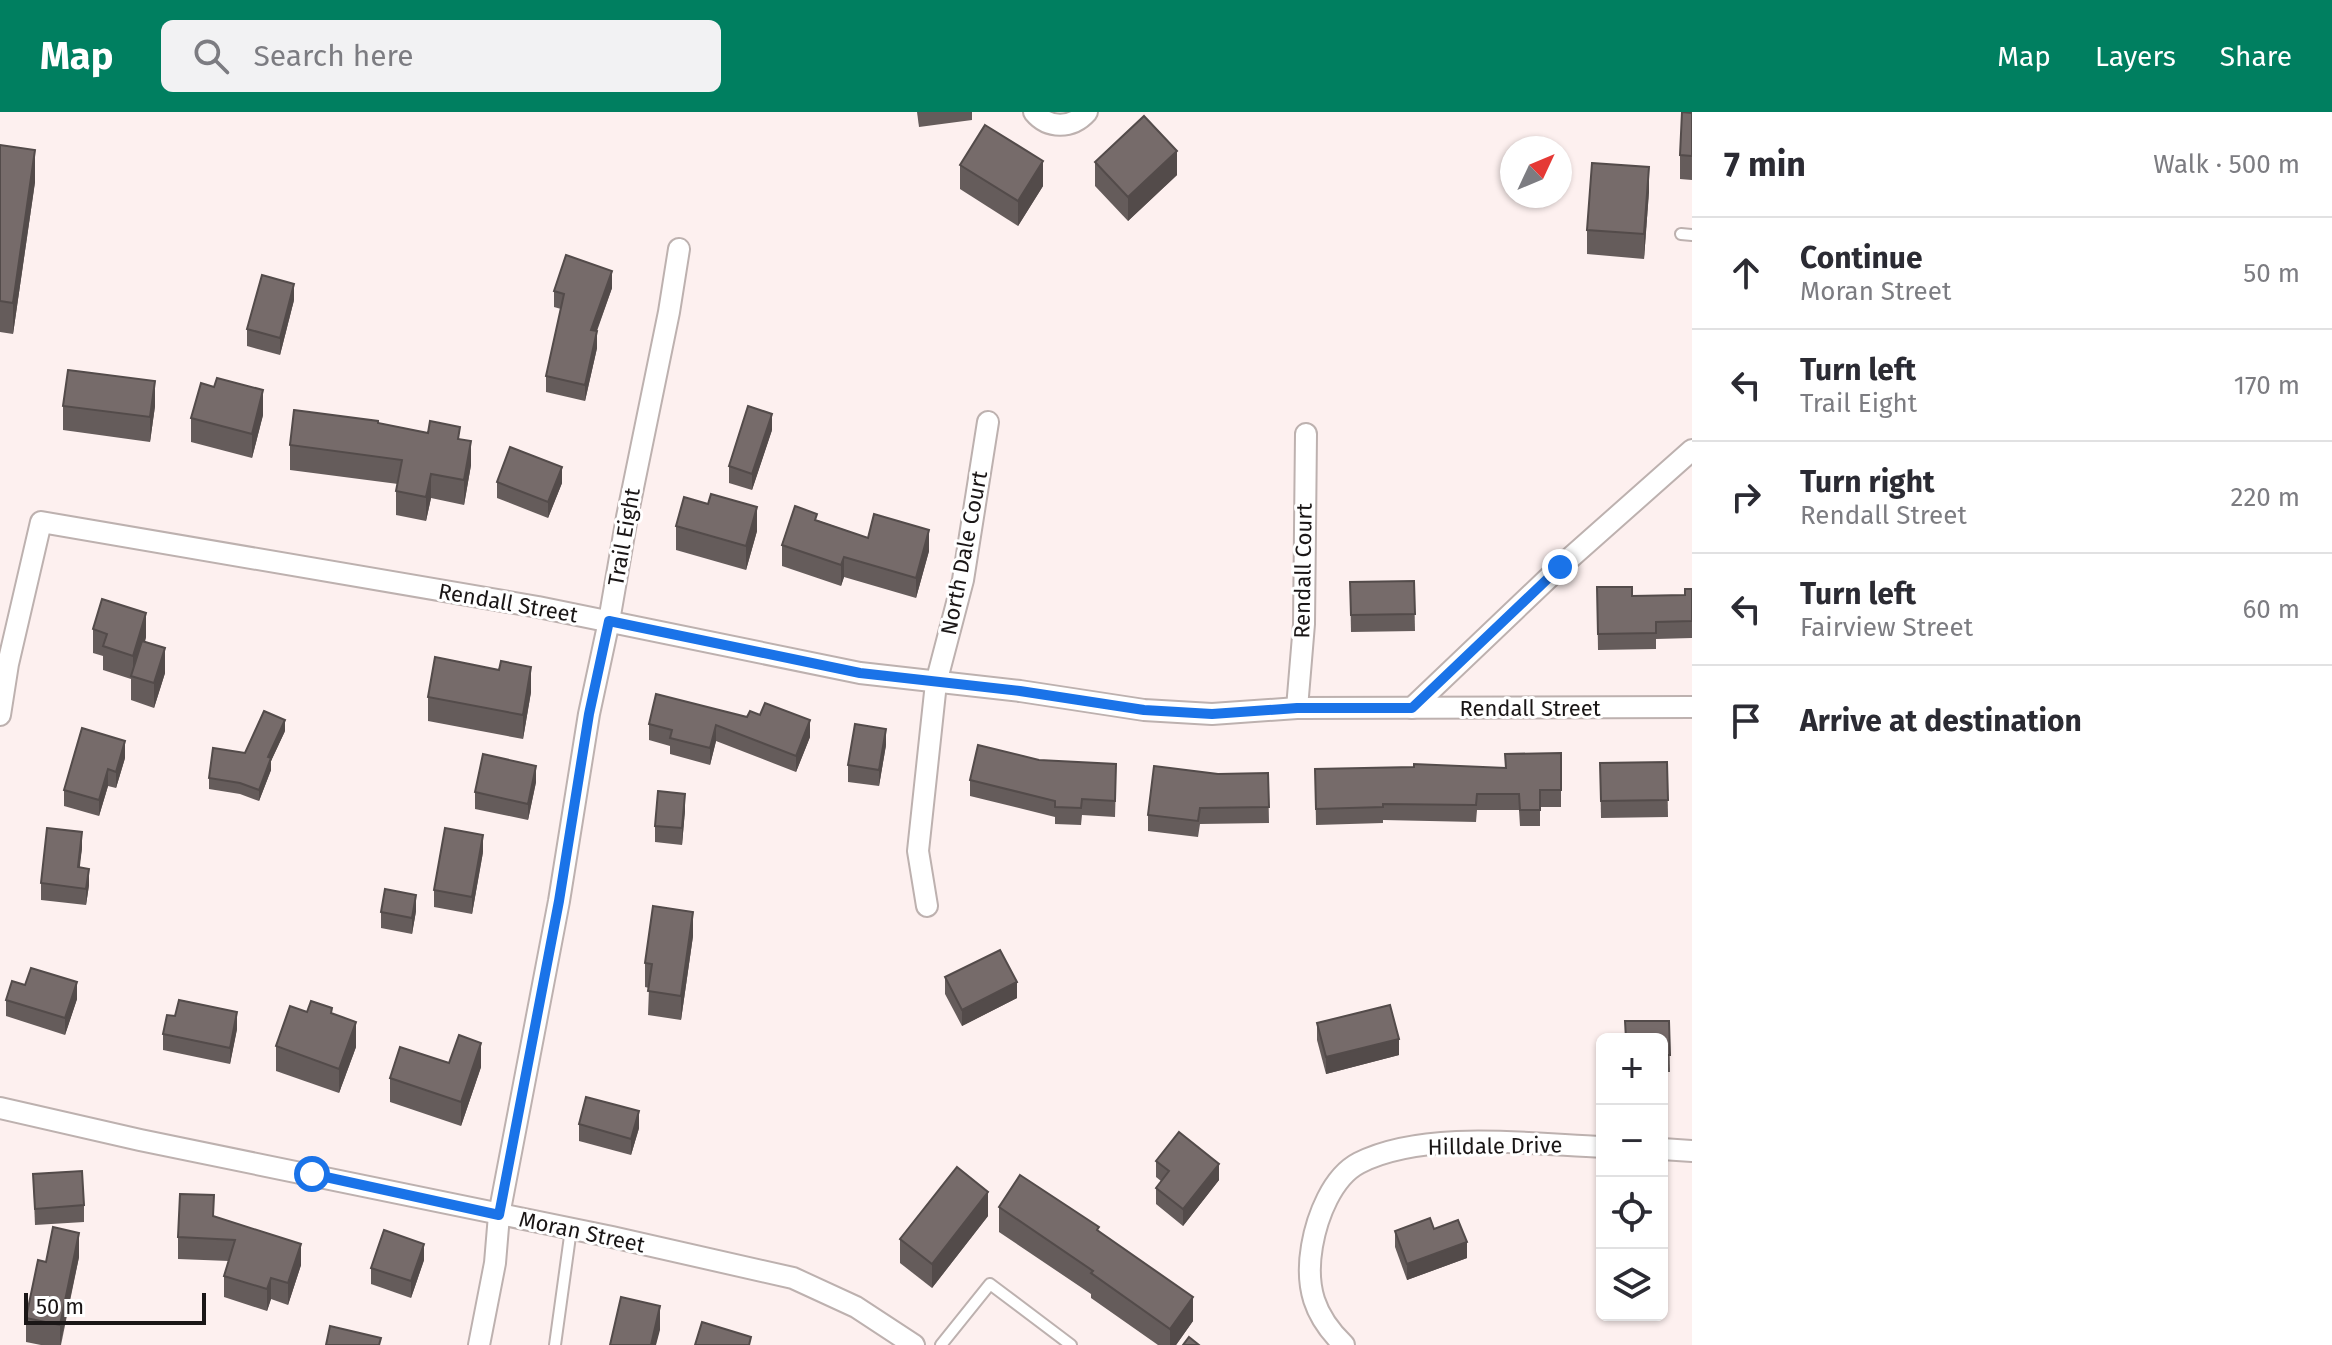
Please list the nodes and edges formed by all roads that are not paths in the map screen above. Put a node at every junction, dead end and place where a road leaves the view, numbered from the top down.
1 (1034, 112) edge
2 (1087, 112) edge
3 (679, 249) dead end
4 (988, 422) dead end
5 (1306, 434) dead end
6 (1692, 450) edge
7 (609, 621) junction
8 (936, 683) junction
9 (1692, 707) edge
10 (1297, 708) junction
11 (1412, 708) junction
12 (0, 715) edge
13 (927, 906) dead end
14 (0, 1108) edge
15 (1596, 1147) edge
16 (1668, 1149) edge
17 (1692, 1151) edge
18 (499, 1215) junction
19 (571, 1229) junction
20 (479, 1345) edge
21 (555, 1345) edge
22 (914, 1345) edge
23 (941, 1345) edge
24 (1071, 1345) edge
25 (1344, 1345) edge

1 - 2 street
3 - 7 street, Trail Eight
4 - 8 street, North Dale Court
5 - 10 street, Rendall Court
6 - 11 street
7 - 8 street, Rendall Street
7 - 12 street, Rendall Street
7 - 18 street, Trail Eight
8 - 10 street, Rendall Street
8 - 13 street, North Dale Court
9 - 11 street, Rendall Street
10 - 11 street, Rendall Street
14 - 18 street, Moran Street
15 - 25 street, Hilldale Drive
16 - 17 street
18 - 19 street, Moran Street
18 - 20 street, Trail Eight
19 - 21 lane
19 - 22 street, Moran Street
23 - 24 lane

